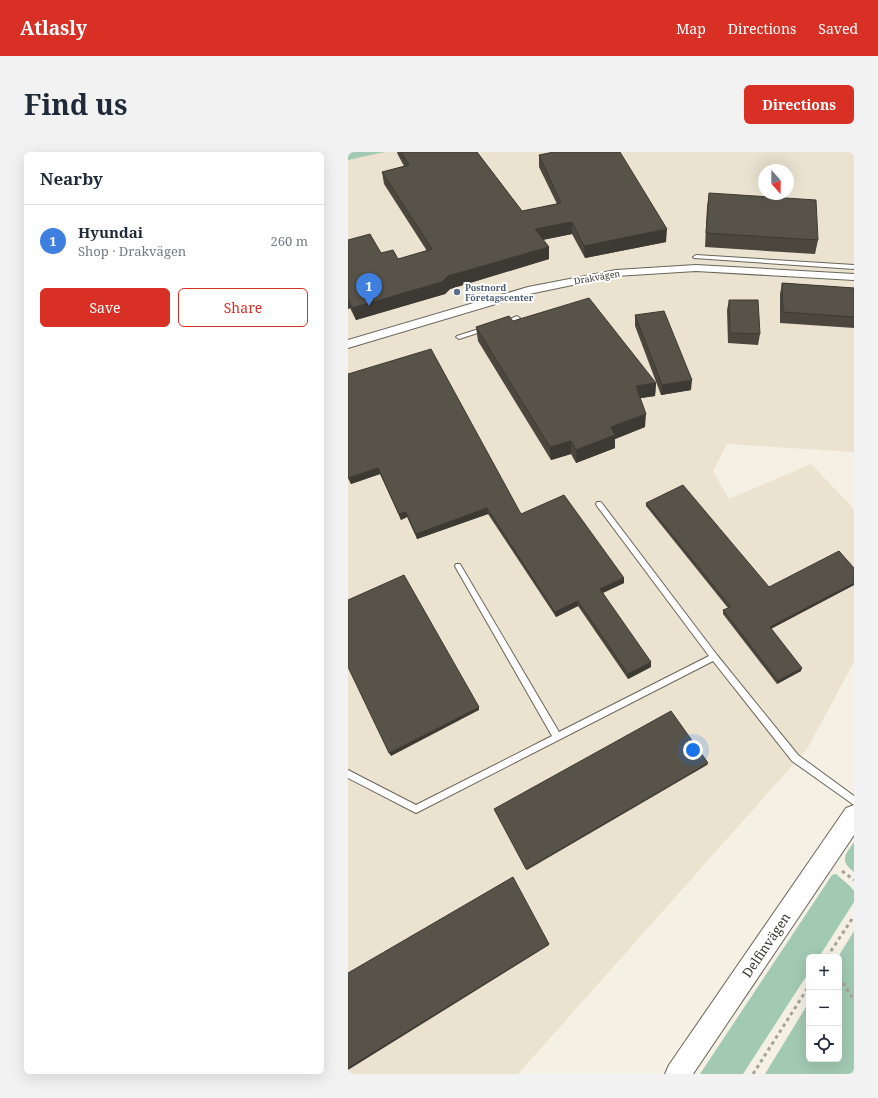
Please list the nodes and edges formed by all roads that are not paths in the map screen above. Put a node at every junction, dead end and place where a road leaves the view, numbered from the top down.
1 (696, 257) dead end
2 (854, 267) edge
3 (854, 277) edge
4 (517, 318) edge
5 (496, 325) edge
6 (489, 327) edge
7 (459, 337) dead end
8 (348, 344) edge
9 (599, 504) dead end
10 (458, 566) dead end
11 (714, 657) junction
12 (556, 737) junction
13 (348, 774) edge
14 (854, 801) edge
15 (854, 816) edge
16 (678, 1074) edge

1 - 2 lane
3 - 8 street, Drakvägen
4 - 5 lane
6 - 7 lane
9 - 11 lane
10 - 12 lane
11 - 12 lane
11 - 14 lane
12 - 13 lane
15 - 16 street, Delfinvägen

